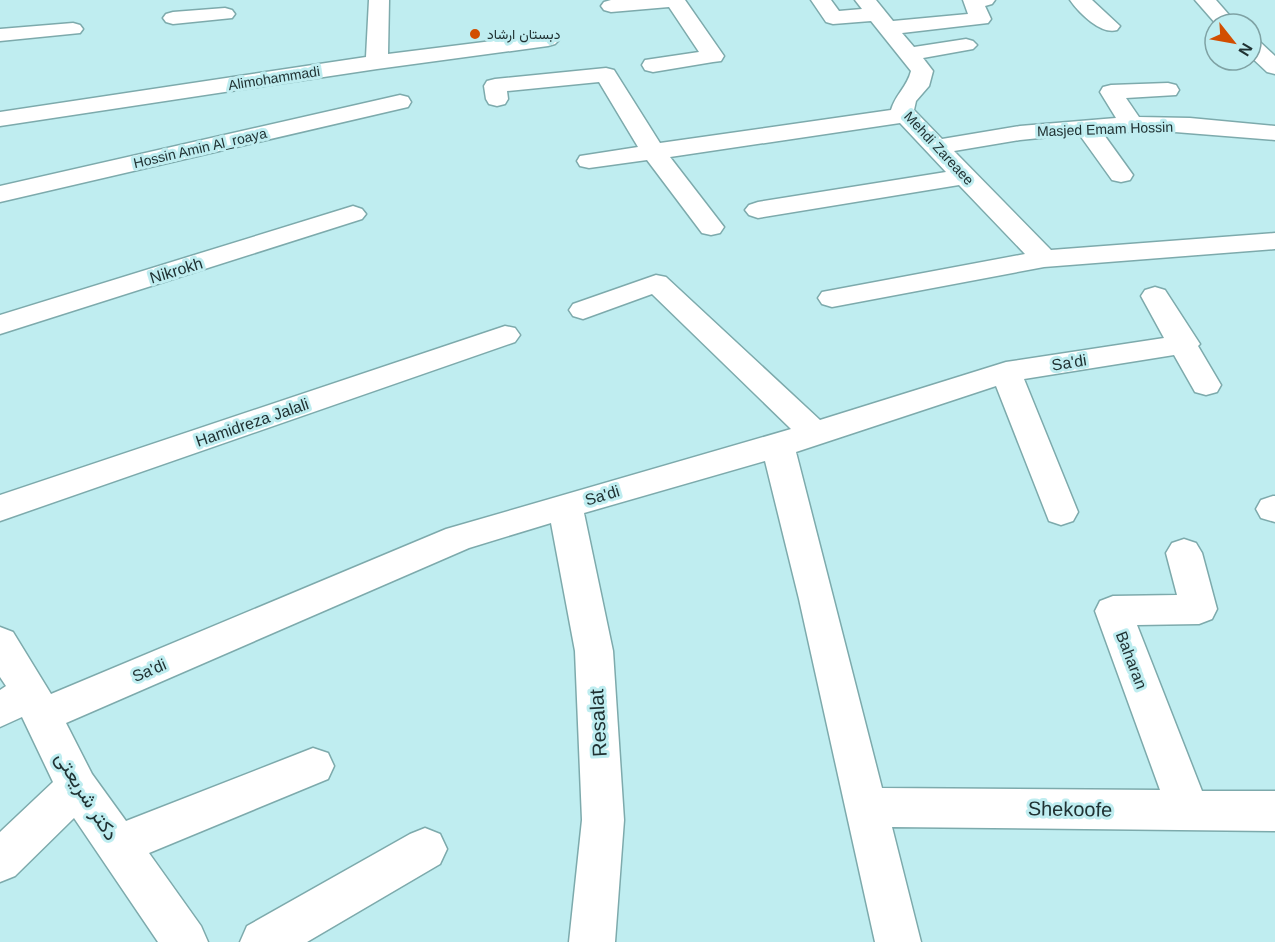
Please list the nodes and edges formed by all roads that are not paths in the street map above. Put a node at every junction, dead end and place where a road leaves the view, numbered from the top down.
1 (380, 0) edge
2 (675, 0) edge
3 (821, 0) edge
4 (985, 0) edge
5 (1080, 0) edge
6 (1205, 0) edge
7 (611, 6) dead end
8 (203, 8) edge
9 (1216, 12) edge
10 (225, 14) dead end
11 (876, 14) edge
12 (173, 18) dead end
13 (1110, 26) dead end
14 (73, 29) dead end
15 (0, 35) edge
16 (548, 40) dead end
17 (966, 45) dead end
18 (908, 54) junction
19 (1263, 56) edge
20 (377, 62) junction
21 (653, 65) dead end
22 (1275, 67) edge
23 (1168, 90) dead end
24 (497, 99) dead end
25 (400, 102) dead end
26 (906, 115) junction
27 (0, 119) edge
28 (1133, 125) junction
29 (1086, 127) junction
30 (1275, 133) edge
31 (937, 147) junction
32 (653, 151) junction
33 (589, 161) dead end
34 (1121, 175) dead end
35 (964, 176) junction
36 (0, 194) edge
37 (758, 210) dead end
38 (353, 214) dead end
39 (711, 226) dead end
40 (1275, 241) edge
41 (1044, 259) junction
42 (1155, 296) dead end
43 (832, 298) dead end
44 (583, 310) dead end
45 (0, 325) edge
46 (505, 335) dead end
47 (1185, 344) junction
48 (1006, 372) junction
49 (1206, 385) dead end
50 (814, 432) junction
51 (778, 446) junction
52 (565, 506) junction
53 (0, 508) edge
54 (1061, 512) dead end
55 (1184, 553) dead end
56 (0, 643) edge
57 (24, 706) edge
58 (313, 766) dead end
59 (77, 787) junction
60 (865, 807) junction
61 (1188, 810) junction
62 (1275, 811) edge
63 (117, 845) junction
64 (425, 849) dead end
65 (0, 861) edge
66 (185, 942) edge
67 (263, 942) edge
68 (592, 942) edge
69 (898, 942) edge

1 - 20 street
2 - 7 street
2 - 21 street
3 - 11 street
4 - 11 street
5 - 13 street
6 - 9 street
8 - 10 street
8 - 12 street
11 - 18 street, Mehdi Zareaee
14 - 15 street
16 - 20 street, Alimohammadi
17 - 18 street
18 - 26 street, Mehdi Zareaee
19 - 22 street
20 - 27 street, Alimohammadi
23 - 28 street
24 - 32 street
25 - 36 street, Hossin Amin Al_roaya
26 - 31 street, Mehdi Zareaee
26 - 32 street
28 - 29 street, Masjed Emam Hossin
28 - 30 street, Masjed Emam Hossin
29 - 31 street, Masjed Emam Hossin
29 - 34 street
31 - 35 street, Mehdi Zareaee
32 - 33 street
32 - 39 street
35 - 37 street
35 - 41 street, Mehdi Zareaee
38 - 45 street, Nikrokh
40 - 41 street
41 - 43 street
42 - 47 street
44 - 50 street
46 - 53 street, Hamidreza Jalali
47 - 48 street, Sa'di
47 - 49 street
48 - 50 street, Sa'di
48 - 54 street
50 - 51 street, Sa'di
51 - 52 street, Sa'di
51 - 60 street
52 - 57 street, Sa'di
52 - 68 street, Resalat
55 - 61 street, Baharan
56 - 57 street, دکتر شریعتی
57 - 59 street, دکتر شریعتی
58 - 63 street
59 - 63 street, دکتر شریعتی
59 - 65 street
60 - 61 street, Shekoofe
60 - 69 street
61 - 62 street, Shekoofe
63 - 66 street, دکتر شریعتی
64 - 67 street

